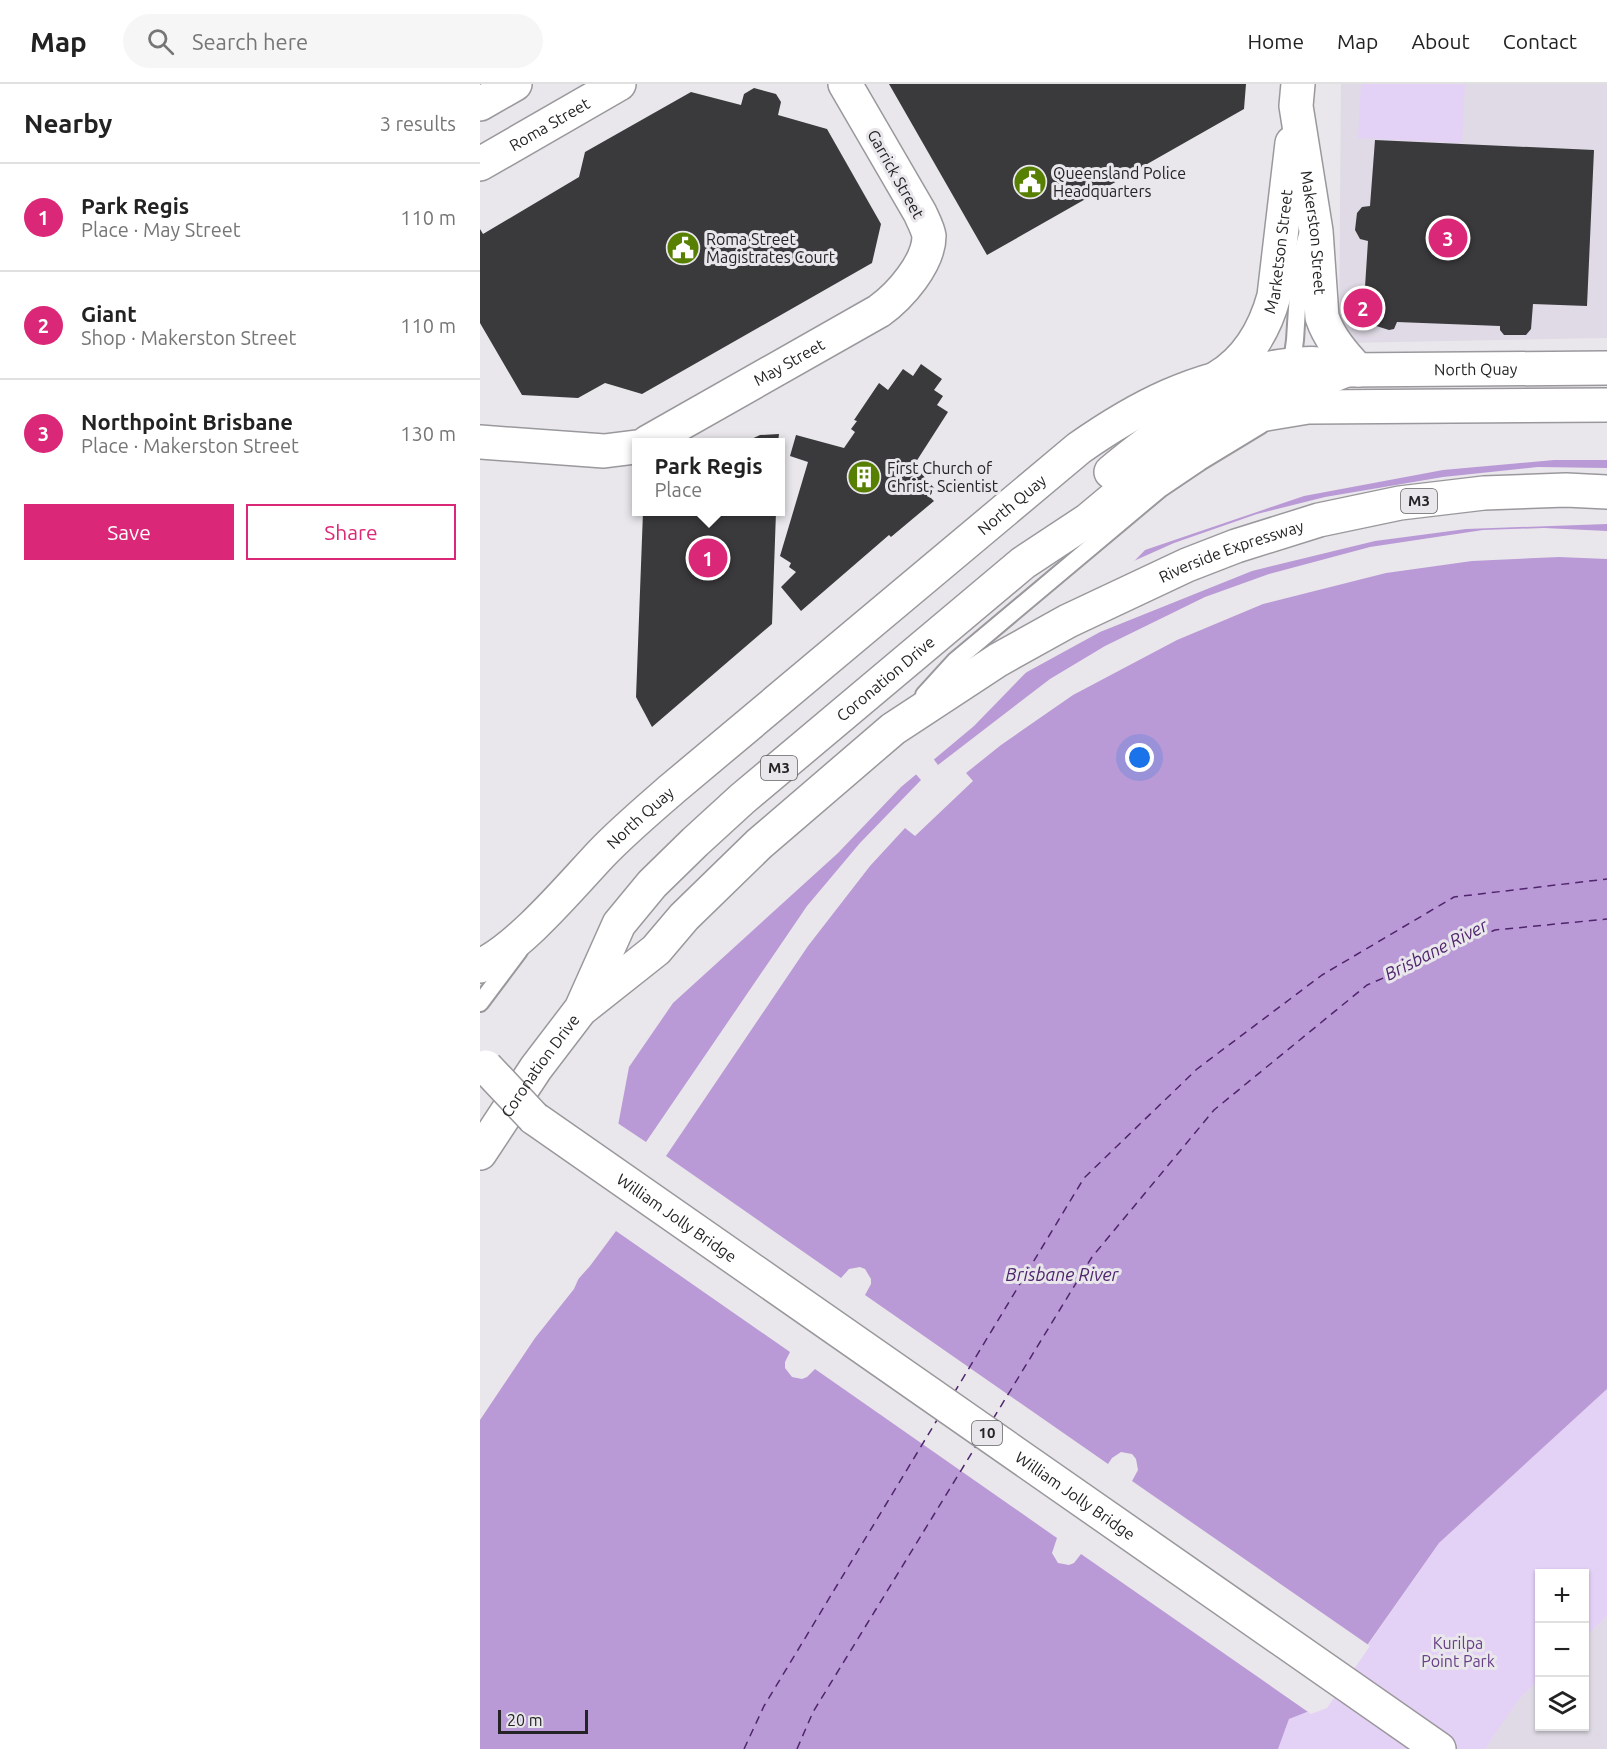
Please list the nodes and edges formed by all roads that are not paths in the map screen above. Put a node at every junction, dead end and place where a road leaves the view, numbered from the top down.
1 (516, 84) edge
2 (619, 84) edge
3 (844, 84) edge
4 (1297, 95) edge
5 (480, 104) edge
6 (480, 164) edge
7 (1312, 202) junction
8 (918, 268) joint
9 (1607, 368) edge
10 (1352, 370) junction
11 (1217, 378) junction
12 (1278, 394) junction
13 (1607, 405) edge
14 (655, 438) edge
15 (480, 442) edge
16 (632, 448) edge
17 (1607, 492) edge
18 (1023, 563) junction
19 (893, 729) junction
20 (535, 922) junction
21 (480, 966) edge
22 (480, 1003) edge
23 (581, 1009) junction
24 (482, 1075) edge
25 (480, 1153) edge
26 (1440, 1749) edge

1 - 5 main road
2 - 6 main road, Roma Street
3 - 8 main road, Garrick Street
4 - 7 main road, Makerston Street
4 - 11 main road, Marketson Street
7 - 10 main road, Makerston Street
7 - 12 lane
8 - 14 main road, May Street
9 - 10 main road, North Quay
10 - 12 main road
11 - 12 main road, North Quay
11 - 20 main road, North Quay
12 - 13 main road, North Quay / M3
12 - 18 main road, Coronation Drive / M3
12 - 18 main road
12 - 19 lane
15 - 16 main road
17 - 19 main road, Riverside Expressway / M3
18 - 23 main road, Coronation Drive / M3
19 - 23 main road, Coronation Drive / M3
20 - 21 main road, North Quay
20 - 22 lane, North Quay
23 - 25 main road, Coronation Drive / M3
24 - 26 main road, William Jolly Bridge / 10

